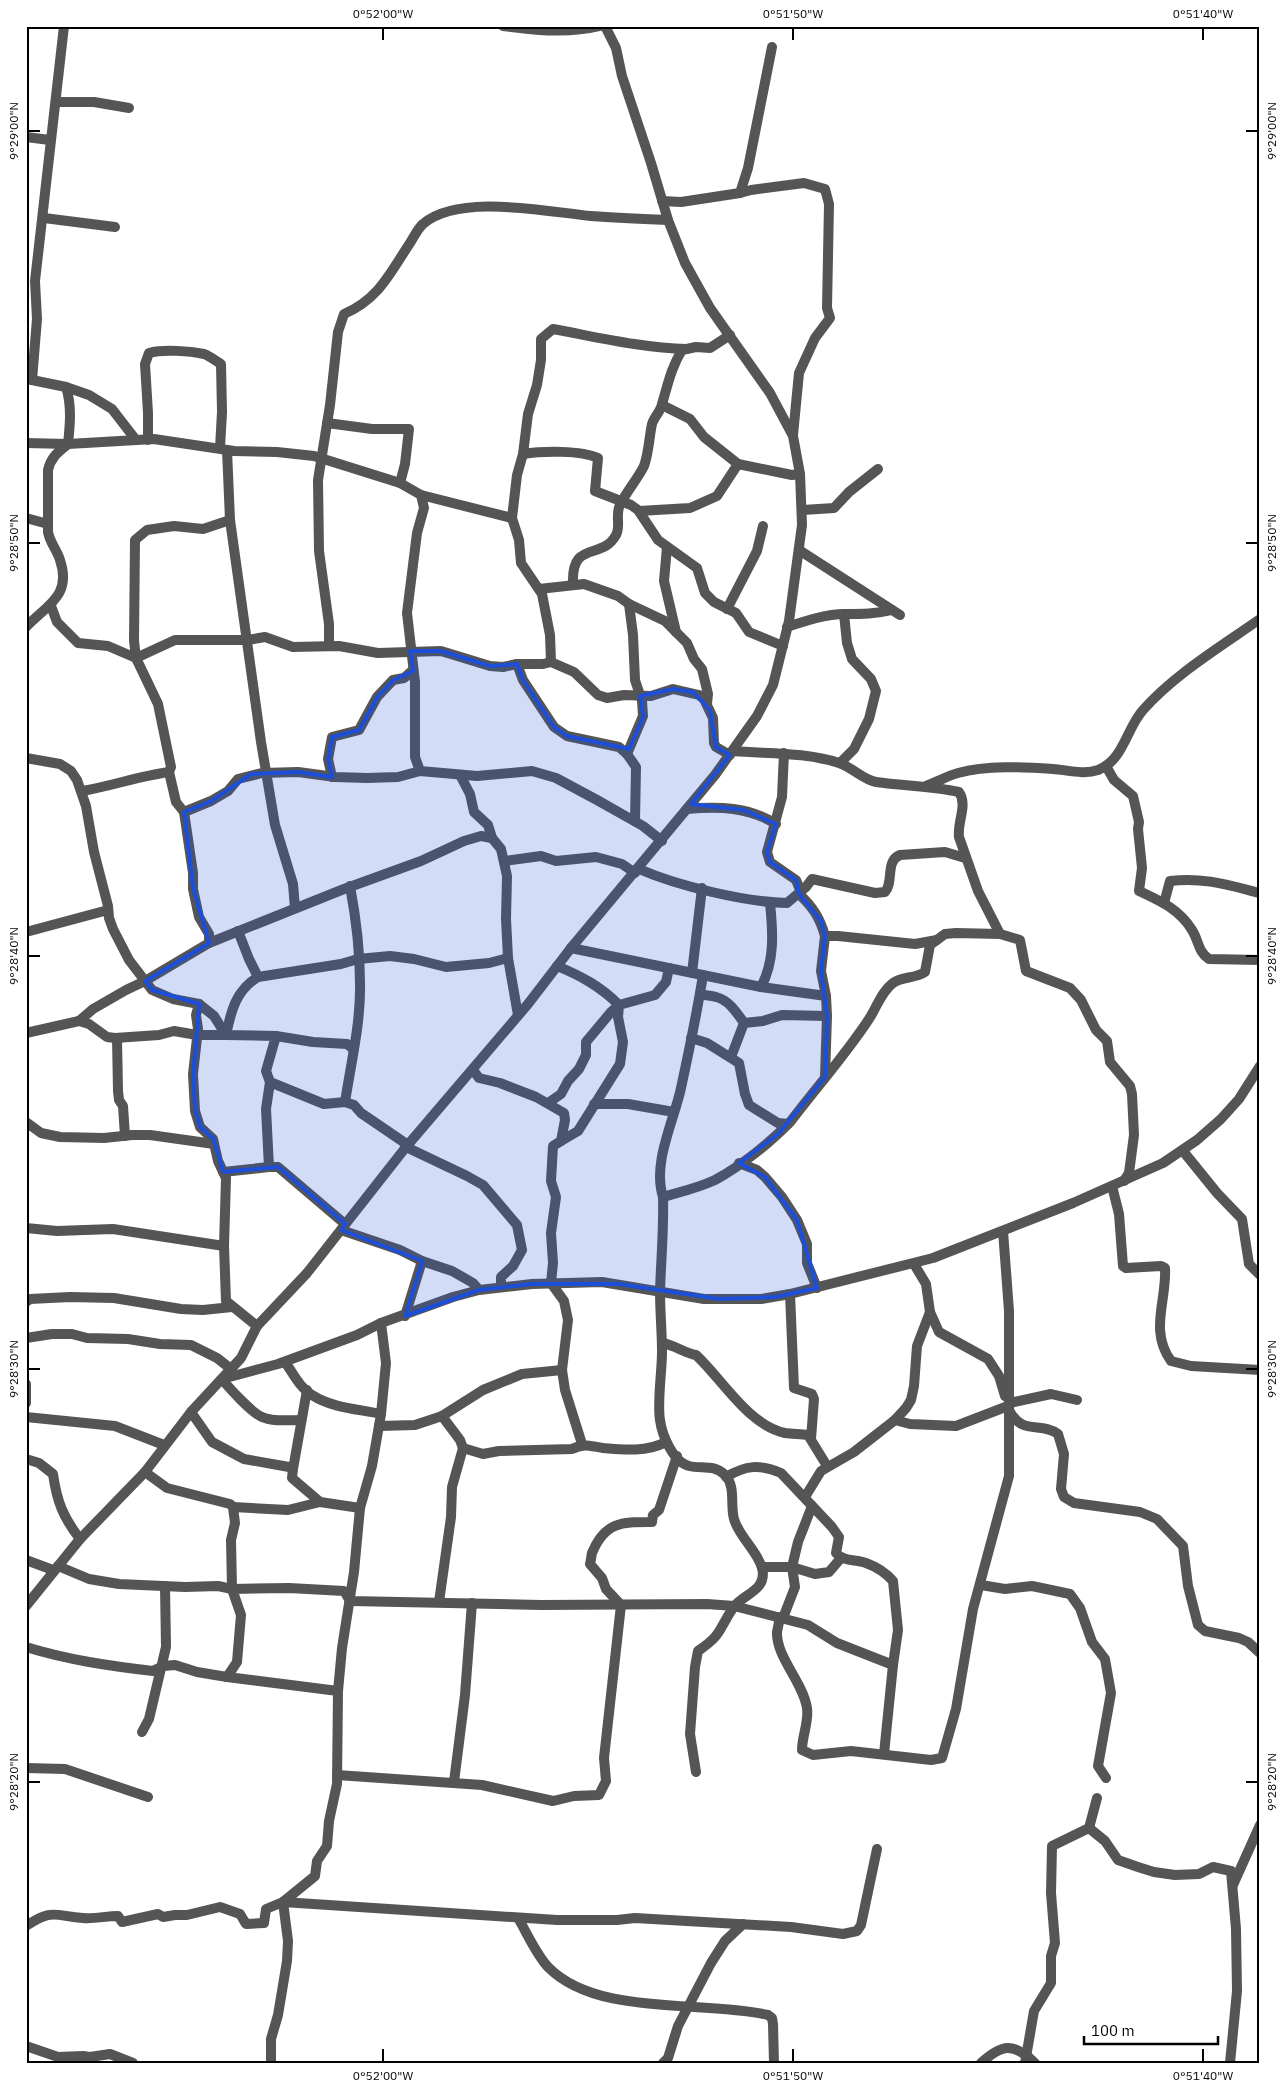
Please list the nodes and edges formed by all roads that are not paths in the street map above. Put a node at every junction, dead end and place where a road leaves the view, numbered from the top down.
1 (64, 26) edge
2 (503, 26) edge
3 (600, 26) edge
4 (605, 26) edge
5 (772, 47) dead end
6 (56, 102) junction
7 (129, 108) dead end
8 (26, 137) edge
9 (50, 140) junction
10 (740, 193) junction
11 (662, 201) junction
12 (44, 218) junction
13 (668, 220) junction
14 (115, 227) dead end
15 (31, 299) edge
16 (730, 335) junction
17 (687, 349) junction
18 (29, 379) edge
19 (66, 387) junction
20 (662, 405) junction
21 (327, 423) junction
22 (793, 436) junction
23 (136, 440) junction
24 (148, 440) junction
25 (26, 443) edge
26 (68, 444) junction
27 (224, 449) junction
28 (523, 454) junction
29 (322, 458) junction
30 (738, 464) junction
31 (878, 469) dead end
32 (800, 474) junction
33 (400, 483) junction
34 (421, 495) junction
35 (622, 502) junction
36 (802, 510) junction
37 (639, 511) junction
38 (26, 518) edge
39 (512, 518) junction
40 (230, 520) junction
41 (48, 524) junction
42 (763, 526) dead end
43 (667, 547) junction
44 (800, 550) junction
45 (573, 584) junction
46 (539, 590) junction
47 (629, 604) junction
48 (51, 606) junction
49 (727, 609) junction
50 (844, 614) junction
51 (1260, 619) edge
52 (26, 627) edge
53 (787, 627) junction
54 (676, 632) junction
55 (248, 640) junction
56 (329, 646) junction
57 (783, 646) junction
58 (410, 651) junction
59 (136, 658) junction
60 (551, 662) junction
61 (517, 664) junction
62 (413, 670) junction
63 (640, 696) junction
64 (706, 704) junction
65 (732, 753) junction
66 (627, 754) junction
67 (784, 754) junction
68 (26, 758) edge
69 (840, 763) junction
70 (1106, 766) junction
71 (420, 771) junction
72 (965, 771) junction
73 (169, 772) junction
74 (268, 772) junction
75 (460, 775) junction
76 (332, 777) junction
77 (926, 787) junction
78 (82, 791) junction
79 (959, 792) junction
80 (687, 809) junction
81 (184, 812) junction
82 (635, 821) junction
83 (776, 824) junction
84 (492, 838) junction
85 (662, 841) junction
86 (965, 858) junction
87 (504, 861) junction
88 (637, 871) junction
89 (350, 886) junction
90 (702, 888) junction
91 (800, 893) junction
92 (1260, 893) edge
93 (770, 903) junction
94 (1164, 903) junction
95 (295, 908) junction
96 (108, 910) junction
97 (238, 931) junction
98 (26, 932) edge
99 (1000, 934) junction
100 (825, 936) junction
101 (941, 938) junction
102 (209, 943) junction
103 (571, 948) junction
104 (508, 958) junction
105 (358, 959) junction
106 (1260, 960) edge
107 (557, 966) junction
108 (669, 968) junction
109 (697, 974) junction
110 (258, 977) junction
111 (145, 981) junction
112 (760, 987) junction
113 (700, 994) junction
114 (826, 996) junction
115 (199, 1004) junction
116 (619, 1005) junction
117 (518, 1015) junction
118 (828, 1016) junction
119 (79, 1021) junction
120 (744, 1023) junction
121 (26, 1033) edge
122 (197, 1035) junction
123 (226, 1035) junction
124 (276, 1036) junction
125 (118, 1038) junction
126 (691, 1038) junction
127 (353, 1049) junction
128 (730, 1057) junction
129 (1260, 1066) edge
130 (472, 1070) junction
131 (825, 1077) junction
132 (270, 1082) junction
133 (345, 1102) junction
134 (548, 1102) junction
135 (594, 1104) junction
136 (674, 1112) junction
137 (26, 1122) edge
138 (788, 1124) junction
139 (125, 1136) junction
140 (561, 1141) junction
141 (214, 1144) junction
142 (407, 1146) junction
143 (1182, 1151) junction
144 (739, 1163) junction
145 (268, 1167) junction
146 (223, 1172) junction
147 (1124, 1180) junction
148 (1112, 1186) junction
149 (663, 1197) junction
150 (343, 1227) junction
151 (26, 1228) edge
152 (1004, 1231) junction
153 (224, 1246) junction
154 (422, 1261) junction
155 (914, 1264) junction
156 (1260, 1275) edge
157 (551, 1283) junction
158 (502, 1287) junction
159 (817, 1288) junction
160 (479, 1290) junction
161 (660, 1292) junction
162 (790, 1294) junction
163 (26, 1302) edge
164 (232, 1307) junction
165 (930, 1312) junction
166 (405, 1316) junction
167 (381, 1323) junction
168 (257, 1326) junction
169 (27, 1335) edge
170 (662, 1343) junction
171 (285, 1362) junction
172 (231, 1369) junction
173 (562, 1370) junction
174 (1260, 1370) edge
175 (222, 1379) junction
176 (26, 1384) edge
177 (307, 1390) junction
178 (1077, 1400) dead end
179 (26, 1403) edge
180 (1009, 1408) junction
181 (191, 1412) junction
182 (381, 1414) junction
183 (442, 1416) junction
184 (26, 1417) edge
185 (301, 1420) junction
186 (896, 1420) junction
187 (379, 1426) junction
188 (811, 1439) junction
189 (666, 1442) junction
190 (582, 1444) junction
191 (164, 1445) junction
192 (463, 1448) junction
193 (677, 1456) junction
194 (26, 1459) edge
195 (827, 1466) junction
196 (293, 1469) junction
197 (145, 1472) junction
198 (726, 1477) junction
199 (805, 1497) junction
200 (320, 1502) junction
201 (812, 1506) junction
202 (233, 1507) junction
203 (360, 1508) junction
204 (80, 1539) junction
205 (841, 1558) junction
206 (26, 1560) edge
207 (762, 1567) junction
208 (792, 1567) junction
209 (56, 1568) junction
210 (981, 1585) junction
211 (165, 1586) junction
212 (232, 1589) junction
213 (350, 1602) junction
214 (439, 1602) junction
215 (472, 1603) junction
216 (620, 1605) junction
217 (26, 1606) edge
218 (734, 1606) junction
219 (782, 1618) junction
220 (26, 1647) edge
221 (1260, 1653) edge
222 (893, 1665) junction
223 (163, 1666) junction
224 (227, 1677) junction
225 (338, 1691) junction
226 (142, 1732) dead end
227 (884, 1754) junction
228 (26, 1768) edge
229 (696, 1772) dead end
230 (337, 1775) junction
231 (1106, 1778) dead end
232 (454, 1782) junction
233 (148, 1797) dead end
234 (1097, 1798) dead end
235 (1260, 1825) edge
236 (1089, 1828) junction
237 (877, 1849) dead end
238 (1232, 1888) junction
239 (283, 1902) junction
240 (518, 1918) junction
241 (743, 1924) junction
242 (26, 1926) edge
243 (688, 2006) junction
244 (26, 2046) edge
245 (1026, 2059) edge
246 (133, 2063) edge
247 (271, 2063) edge
248 (663, 2063) edge
249 (774, 2063) edge
250 (981, 2063) edge
251 (1035, 2063) edge
252 (1230, 2063) edge

1 - 6 street
2 - 3 street
4 - 11 street
5 - 10 street
6 - 7 street
6 - 9 street
8 - 9 street
9 - 12 street
10 - 11 street
10 - 22 street
11 - 13 street
12 - 14 street
12 - 15 street
13 - 16 street
13 - 21 street
15 - 18 street
16 - 17 street
16 - 22 street
17 - 20 street
17 - 28 street
18 - 19 street
19 - 23 street
19 - 26 street
20 - 30 street
20 - 35 street
21 - 29 street
21 - 33 street
22 - 32 street
23 - 24 street
23 - 26 street
24 - 27 street
24 - 27 street
25 - 26 street
26 - 41 street
27 - 29 street
27 - 40 street
28 - 35 street
28 - 39 street
29 - 33 street
29 - 56 street
30 - 32 street
30 - 37 street
31 - 36 street
32 - 36 street
33 - 34 street
34 - 39 street
34 - 58 street
35 - 37 street
35 - 45 street
36 - 44 street
37 - 43 street
38 - 41 street
39 - 46 street
40 - 55 street
40 - 59 street
41 - 48 street
42 - 49 street
43 - 49 street
43 - 54 street
44 - 50 street
44 - 53 street
45 - 46 street
45 - 47 street
46 - 60 street
47 - 54 street
47 - 63 street
48 - 52 street
48 - 59 street
49 - 57 street
50 - 53 street
50 - 69 street
51 - 70 street
53 - 57 street
54 - 64 street
55 - 56 street
55 - 59 street
55 - 74 street
56 - 58 street
57 - 65 street
58 - 61 street
58 - 62 street
59 - 73 street
60 - 61 street
60 - 63 street
61 - 66 street
62 - 71 street
62 - 76 street
63 - 64 street
63 - 66 street
64 - 65 street
65 - 67 street
65 - 80 street
66 - 82 street
67 - 69 street
67 - 83 street
68 - 78 street
69 - 77 street
70 - 72 street
70 - 94 street
71 - 75 street
71 - 76 street
72 - 77 street
72 - 79 street
73 - 78 street
73 - 81 street
74 - 76 street
74 - 81 street
74 - 95 street
75 - 82 street
75 - 84 street
77 - 79 street
78 - 96 street
79 - 86 street
80 - 83 street
80 - 85 street
81 - 102 street
82 - 85 street
83 - 91 street
84 - 87 street
84 - 89 street
85 - 88 street
86 - 91 street
86 - 99 street
87 - 88 street
87 - 104 street
88 - 90 street
88 - 103 street
89 - 95 street
89 - 105 street
90 - 93 street
90 - 109 street
91 - 93 street
91 - 100 street
92 - 94 street
93 - 112 street
94 - 106 street
95 - 97 street
96 - 98 street
96 - 111 street
97 - 102 street
97 - 110 street
99 - 101 street
99 - 147 street
100 - 101 street
100 - 114 street
101 - 131 street
102 - 111 street
103 - 107 street
103 - 108 street
104 - 105 street
104 - 117 street
105 - 110 street
105 - 127 street
107 - 116 street
107 - 117 street
108 - 109 street
108 - 116 street
109 - 112 street
109 - 113 street
110 - 123 street
111 - 115 street
111 - 119 street
112 - 114 street
113 - 120 street
113 - 126 street
114 - 118 street
115 - 122 street
115 - 123 street
116 - 134 street
116 - 135 street
117 - 130 street
118 - 120 street
118 - 131 street
119 - 121 street
119 - 125 street
120 - 128 street
122 - 123 street
122 - 125 street
122 - 141 street
123 - 124 street
124 - 127 street
124 - 132 street
125 - 139 street
126 - 128 street
126 - 136 street
127 - 133 street
128 - 138 street
129 - 143 street
130 - 134 street
130 - 142 street
131 - 138 street
132 - 133 street
132 - 145 street
133 - 142 street
134 - 140 street
135 - 136 street
135 - 140 street
136 - 149 street
137 - 139 street
138 - 144 street
139 - 141 street
140 - 157 street
141 - 146 street
142 - 150 street
142 - 158 street
143 - 147 street
143 - 156 street
144 - 149 street
144 - 159 street
145 - 146 street
145 - 150 street
146 - 153 street
147 - 148 street
148 - 152 street
148 - 174 street
149 - 161 street
150 - 154 street
150 - 168 street
151 - 153 street
152 - 155 street
152 - 180 street
153 - 164 street
154 - 160 street
154 - 166 street
155 - 159 street
155 - 165 street
157 - 158 street
157 - 161 street
157 - 173 street
158 - 160 street
159 - 162 street
160 - 166 street
161 - 162 street
161 - 170 street
162 - 188 street
163 - 164 street
164 - 168 street
165 - 180 street
165 - 186 street
166 - 167 street
167 - 171 street
167 - 182 street
168 - 172 street
169 - 172 street
170 - 188 street
170 - 189 street
171 - 175 street
171 - 177 street
172 - 175 street
173 - 183 street
173 - 190 street
175 - 181 street
175 - 185 street
176 - 179 street
177 - 182 street
177 - 185 street
178 - 180 street
180 - 186 street
180 - 210 street
180 - 221 street
181 - 191 street
181 - 196 street
182 - 187 street
183 - 187 street
183 - 192 street
184 - 191 street
185 - 196 street
186 - 195 street
187 - 203 street
188 - 195 street
189 - 190 street
189 - 193 street
190 - 192 street
191 - 197 street
192 - 214 street
193 - 198 street
193 - 216 street
194 - 204 street
195 - 199 street
196 - 200 street
197 - 202 street
197 - 204 street
198 - 199 street
198 - 207 street
199 - 201 street
200 - 202 street
200 - 203 street
201 - 205 street
201 - 208 street
202 - 212 street
203 - 213 street
204 - 209 street
205 - 208 street
205 - 222 street
206 - 209 street
207 - 208 street
207 - 218 street
208 - 219 street
209 - 211 street
209 - 217 street
210 - 227 street
210 - 231 street
211 - 212 street
211 - 223 street
212 - 213 street
212 - 224 street
213 - 214 street
213 - 225 street
214 - 215 street
215 - 216 street
215 - 232 street
216 - 218 street
216 - 232 street
218 - 219 street
218 - 229 street
219 - 222 street
219 - 227 street
220 - 223 street
222 - 227 street
223 - 224 street
223 - 226 street
224 - 225 street
225 - 230 street
228 - 233 street
230 - 232 street
230 - 239 street
234 - 236 street
235 - 238 street
236 - 238 street
236 - 245 street
237 - 241 street
238 - 252 street
239 - 240 street
239 - 242 street
239 - 247 street
240 - 241 street
240 - 243 street
241 - 243 street
243 - 248 street
243 - 249 street
244 - 246 street
245 - 250 street
245 - 251 street

